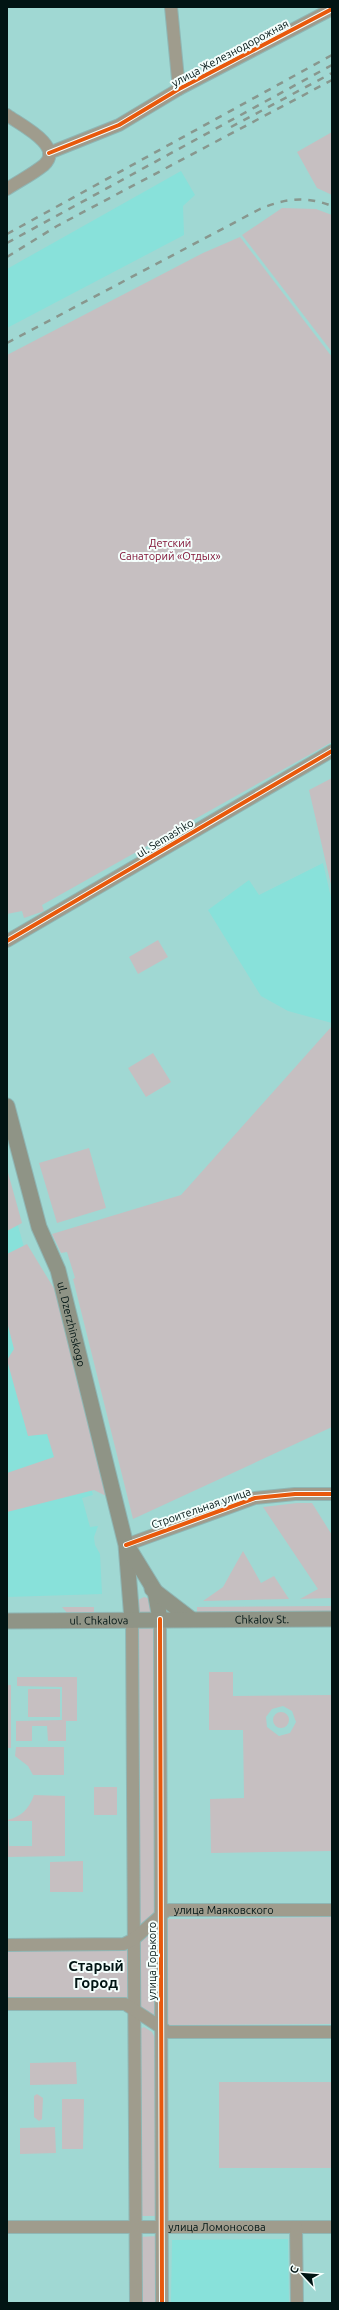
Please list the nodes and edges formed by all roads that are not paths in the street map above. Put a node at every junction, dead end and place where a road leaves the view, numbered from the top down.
1 (171, 7) edge
2 (332, 9) edge
3 (179, 89) junction
4 (7, 116) edge
5 (49, 153) junction
6 (7, 189) edge
7 (332, 751) edge
8 (7, 941) edge
9 (7, 1106) edge
10 (332, 1494) edge
11 (126, 1544) junction
12 (155, 1591) junction
13 (131, 1596) junction
14 (332, 1618) edge
15 (191, 1619) junction
16 (7, 1620) edge
17 (132, 1620) junction
18 (160, 1620) junction
19 (332, 1910) edge
20 (161, 1917) junction
21 (134, 1940) junction
22 (7, 1944) edge
23 (7, 2004) edge
24 (135, 2010) junction
25 (161, 2026) junction
26 (332, 2032) edge
27 (136, 2226) junction
28 (162, 2226) junction
29 (332, 2226) edge
30 (7, 2227) edge
31 (296, 2227) junction
32 (136, 2303) edge
33 (162, 2303) edge
34 (297, 2303) edge

1 - 3 street
2 - 3 street, улица Железнодорожная
3 - 5 street, улица Железнодорожная
4 - 5 street
5 - 6 street
7 - 8 street, ul. Semashko
9 - 11 main road, ul. Dzerzhinskogo
10 - 11 street, Строительная улица
11 - 12 main road, ul. Dzerzhinskogo
11 - 13 main road, ul. Dzerzhinskogo
12 - 13 main road
12 - 15 main road, ul. Dzerzhinskogo
12 - 18 main road
13 - 17 main road, ul. Dzerzhinskogo
14 - 15 main road, Chkalov St.
15 - 18 main road, ul. Chkalova
16 - 17 main road, ul. Chkalova
17 - 18 main road, ul. Chkalova
17 - 21 street, улица Горького
18 - 20 street, улица Горького
19 - 20 street, улица Маяковского
20 - 21 street, улица Маяковского
20 - 25 street, улица Горького
21 - 22 street, улица Маяковского
21 - 24 street, улица Горького
23 - 24 street
24 - 25 street
24 - 27 street, улица Горького
25 - 26 street
25 - 28 street, улица Горького
27 - 28 street, улица Ломоносова
27 - 30 street, улица Ломоносова
27 - 32 street, улица Горького
28 - 31 street, улица Ломоносова
28 - 33 street, улица Горького
29 - 31 street, улица Ломоносова
31 - 34 street

